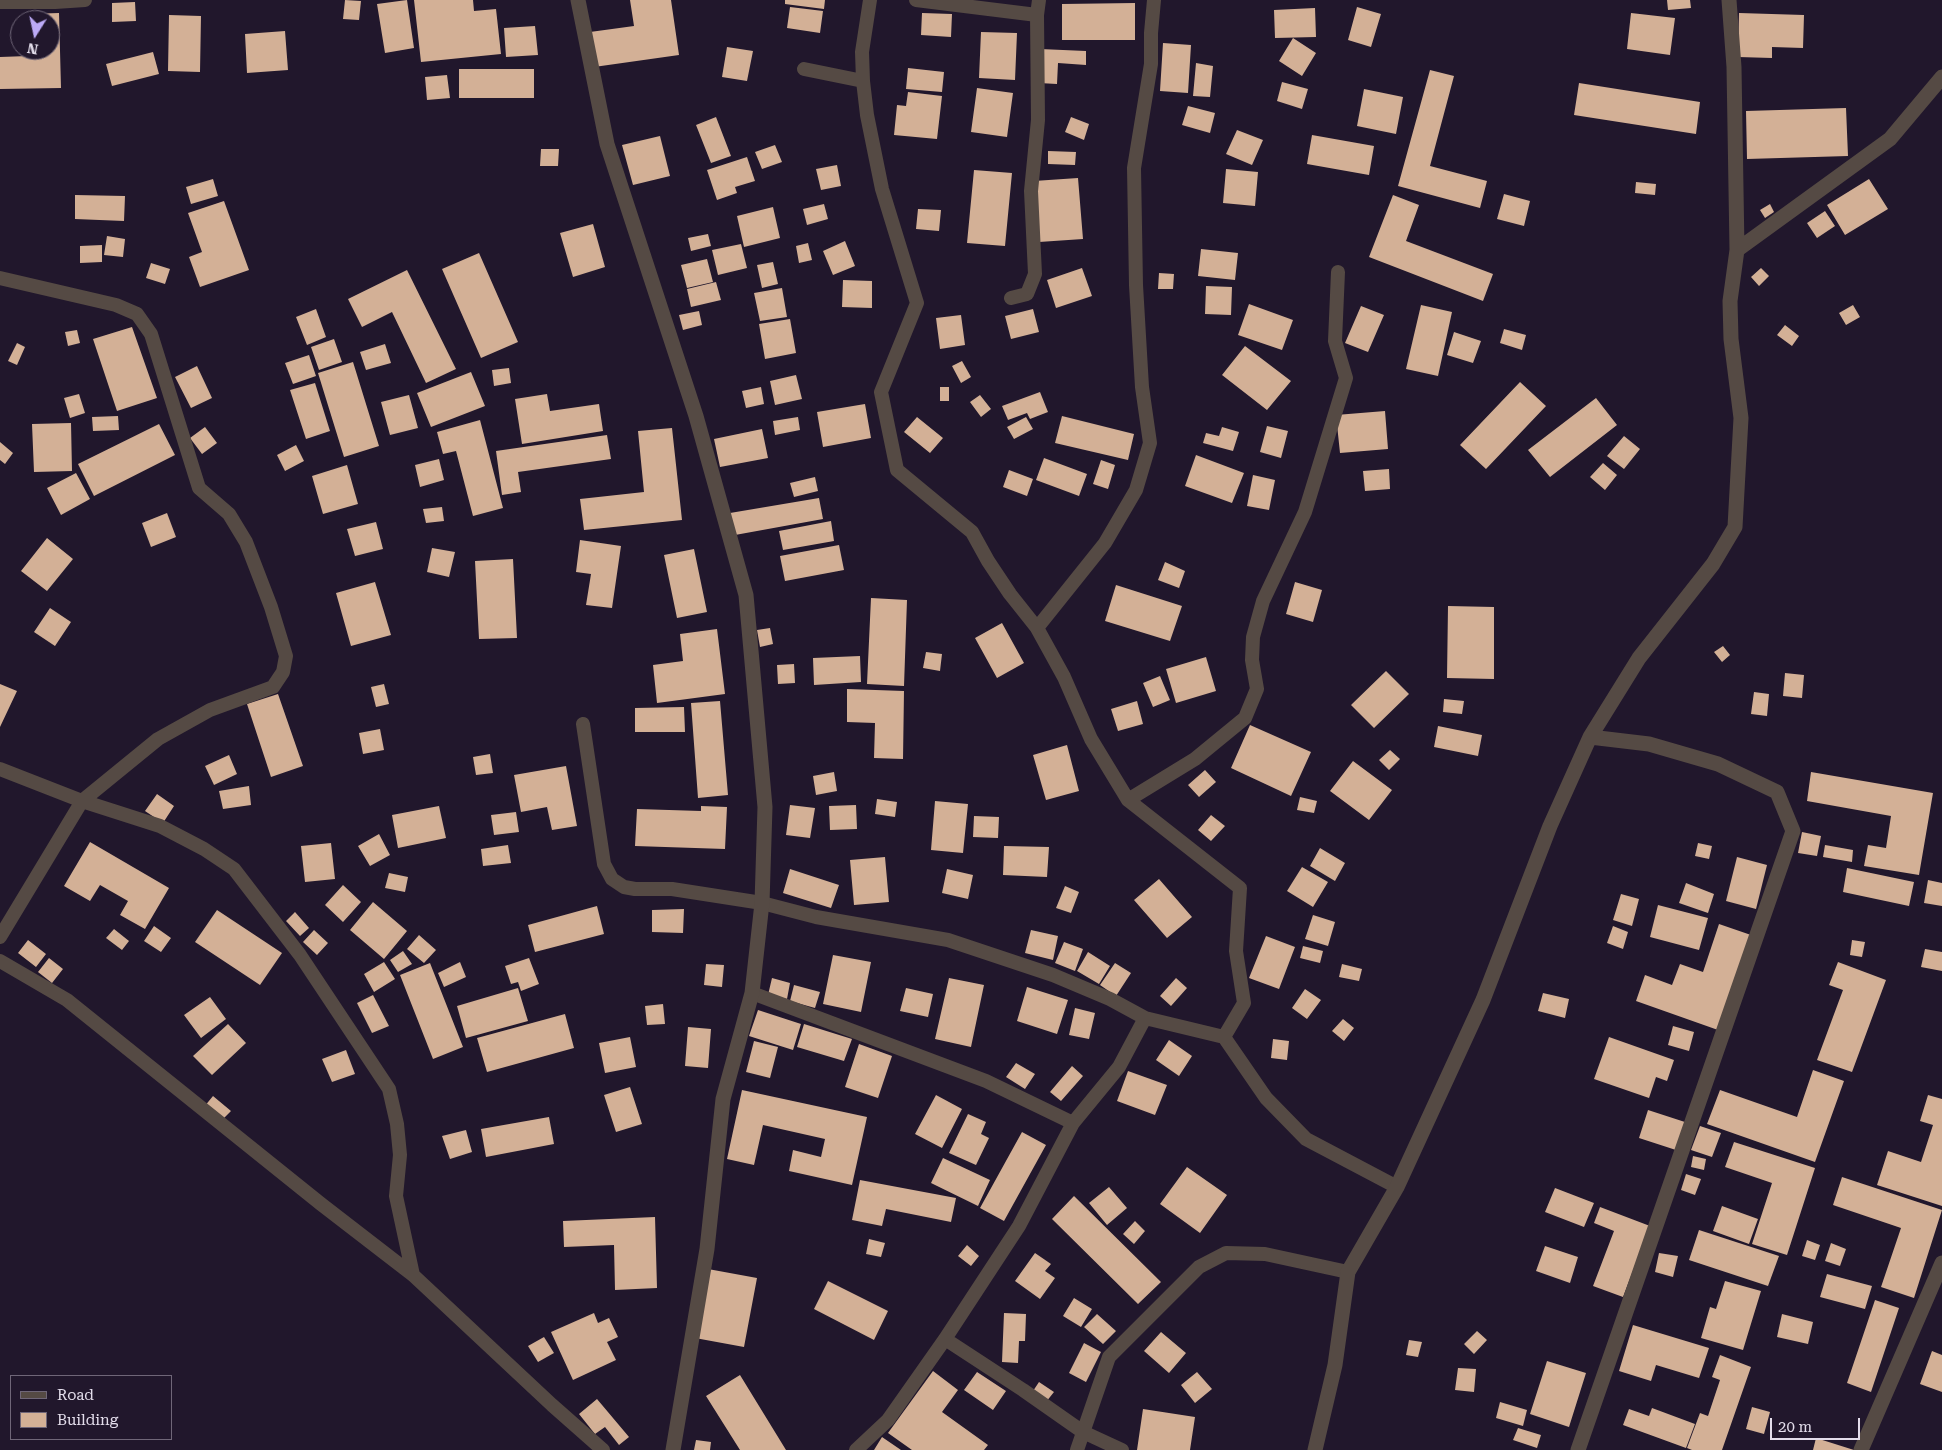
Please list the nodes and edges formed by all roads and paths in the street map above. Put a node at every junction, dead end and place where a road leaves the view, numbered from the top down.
1 (85, 0) edge
2 (578, 0) edge
3 (870, 0) edge
4 (916, 0) edge
5 (1039, 0) edge
6 (1154, 0) edge
7 (1729, 0) edge
8 (0, 2) edge
9 (1037, 15) junction
10 (804, 70) dead end
11 (1942, 77) edge
12 (863, 81) junction
13 (1736, 250) junction
14 (1338, 272) dead end
15 (0, 278) edge
16 (1011, 298) dead end
17 (1037, 628) junction
18 (583, 724) dead end
19 (1590, 737) junction
20 (0, 769) edge
21 (1128, 800) junction
22 (82, 801) junction
23 (762, 902) junction
24 (0, 937) edge
25 (0, 961) edge
26 (752, 993) junction
27 (1145, 1018) junction
28 (1224, 1037) junction
29 (1073, 1124) junction
30 (1397, 1187) junction
31 (1942, 1265) edge
32 (1348, 1272) junction
33 (413, 1275) junction
34 (945, 1338) junction
35 (1083, 1432) junction
36 (603, 1450) edge
37 (673, 1450) edge
38 (856, 1450) edge
39 (1077, 1450) edge
40 (1122, 1450) edge
41 (1315, 1450) edge
42 (1578, 1450) edge
43 (1861, 1450) edge

1 - 8 lane
2 - 23 street
3 - 12 lane
4 - 9 lane
5 - 9 lane
6 - 17 lane
7 - 13 street
9 - 16 lane
10 - 12 lane
11 - 13 street
12 - 17 lane
13 - 19 street
14 - 21 lane
15 - 22 lane
17 - 21 lane
18 - 23 lane
19 - 30 street
19 - 42 street
20 - 22 lane
21 - 28 lane
22 - 24 lane
22 - 33 lane
23 - 26 street
23 - 27 lane
25 - 33 lane
26 - 29 lane
26 - 37 street
27 - 28 lane
27 - 29 lane
28 - 30 lane
29 - 34 lane
30 - 32 street
31 - 43 street
32 - 35 lane
32 - 41 street
33 - 36 lane
34 - 35 lane
34 - 38 lane
35 - 39 lane
35 - 40 lane

